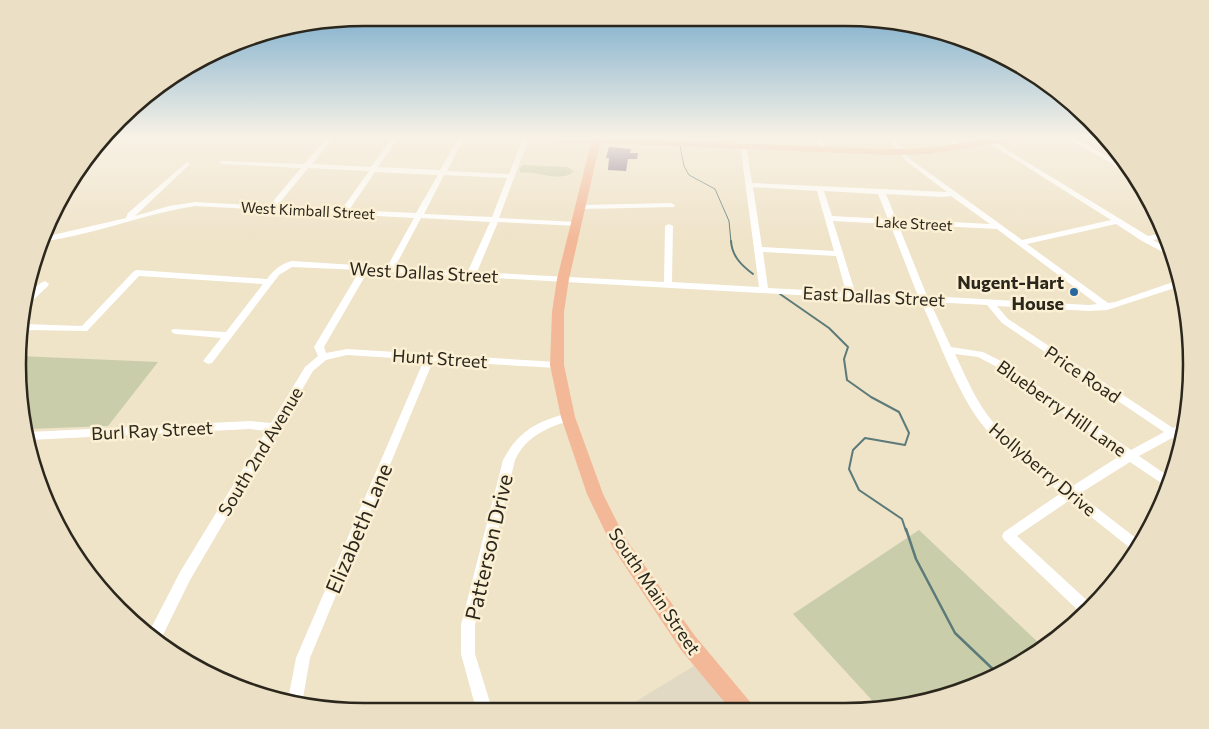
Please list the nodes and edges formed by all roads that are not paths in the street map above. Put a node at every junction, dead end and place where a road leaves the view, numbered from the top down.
1 (178, 172) edge
2 (301, 172) edge
3 (372, 172) edge
4 (442, 172) joint
5 (513, 172) edge
6 (589, 172) edge
7 (747, 172) edge
8 (927, 172) edge
9 (1038, 172) edge
10 (511, 176) junction
11 (749, 185) junction
12 (820, 189) junction
13 (881, 192) junction
14 (953, 193) junction
15 (671, 205) dead end
16 (582, 207) junction
17 (271, 208) junction
18 (344, 212) junction
19 (418, 215) junction
20 (829, 218) junction
21 (128, 220) junction
22 (495, 220) junction
23 (1117, 221) junction
24 (894, 222) junction
25 (578, 224) junction
26 (669, 226) dead end
27 (999, 227) junction
28 (1158, 236) edge
29 (51, 238) edge
30 (1145, 239) junction
31 (1021, 243) junction
32 (758, 249) junction
33 (1162, 249) edge
34 (840, 254) junction
35 (366, 269) junction
36 (389, 270) junction
37 (471, 275) junction
38 (563, 279) junction
39 (269, 282) junction
40 (45, 284) dead end
41 (668, 285) junction
42 (1173, 285) edge
43 (764, 290) junction
44 (34, 294) edge
45 (851, 295) junction
46 (924, 299) junction
47 (989, 302) junction
48 (1107, 307) junction
49 (28, 327) edge
50 (176, 330) dead end
51 (228, 335) junction
52 (948, 350) junction
53 (323, 357) junction
54 (430, 357) junction
55 (208, 361) dead end
56 (558, 365) junction
57 (568, 417) junction
58 (274, 426) junction
59 (1175, 435) edge
60 (34, 436) edge
61 (1174, 437) edge
62 (1130, 456) junction
63 (1163, 479) edge
64 (1069, 493) junction
65 (1132, 542) edge
66 (1083, 605) edge
67 (157, 631) edge
68 (297, 696) edge
69 (482, 703) edge
70 (738, 703) edge

1 - 21 street
2 - 17 street
3 - 18 street
4 - 10 street
4 - 19 street
5 - 10 street
6 - 16 main road, South Main Street
7 - 11 street
8 - 14 street
9 - 23 street
10 - 22 street
11 - 12 street
11 - 32 street
12 - 13 street
12 - 20 street
13 - 14 street
13 - 24 street, Hollyberry Drive
14 - 27 street
15 - 16 street
16 - 25 main road, South Main Street
17 - 18 street, West Kimball Street
17 - 21 street, West Kimball Street
18 - 19 street, West Kimball Street
19 - 22 street, West Kimball Street
19 - 36 street
20 - 24 street, Lake Street
20 - 34 street
21 - 29 street, West Kimball Street
22 - 25 street, West Kimball Street
22 - 37 street
23 - 30 street
23 - 31 street
24 - 27 street, Lake Street
24 - 46 street, Hollyberry Drive
25 - 38 main road, South Main Street
26 - 41 street
27 - 31 street
28 - 30 street
30 - 33 street
31 - 48 street
32 - 34 street
32 - 43 street
34 - 45 street
35 - 36 street, West Dallas Street
35 - 39 street, West Dallas Street
35 - 53 street
36 - 37 street, West Dallas Street
37 - 38 street, West Dallas Street
38 - 41 street, East Dallas Street
38 - 56 main road, South Main Street
39 - 49 street
39 - 51 street
40 - 44 street
41 - 43 street, East Dallas Street
42 - 48 street, East Dallas Street
43 - 45 street, East Dallas Street
45 - 46 street, East Dallas Street
46 - 47 street, East Dallas Street
46 - 52 street, Hollyberry Drive
47 - 48 street, East Dallas Street
47 - 59 street, Price Road
50 - 51 street
51 - 55 street
52 - 62 street, Blueberry Hill Lane
52 - 64 street, Hollyberry Drive
53 - 54 street, Hunt Street
53 - 58 street, South 2nd Avenue
54 - 56 street, Hunt Street
54 - 68 street, Elizabeth Lane
56 - 57 main road, South Main Street
57 - 69 street, Patterson Drive
57 - 70 main road, South Main Street
58 - 60 street, Burl Ray Street
58 - 67 street, South 2nd Avenue
61 - 62 street
62 - 63 street, Blueberry Hill Lane
62 - 64 street
64 - 65 street, Hollyberry Drive
64 - 66 street

